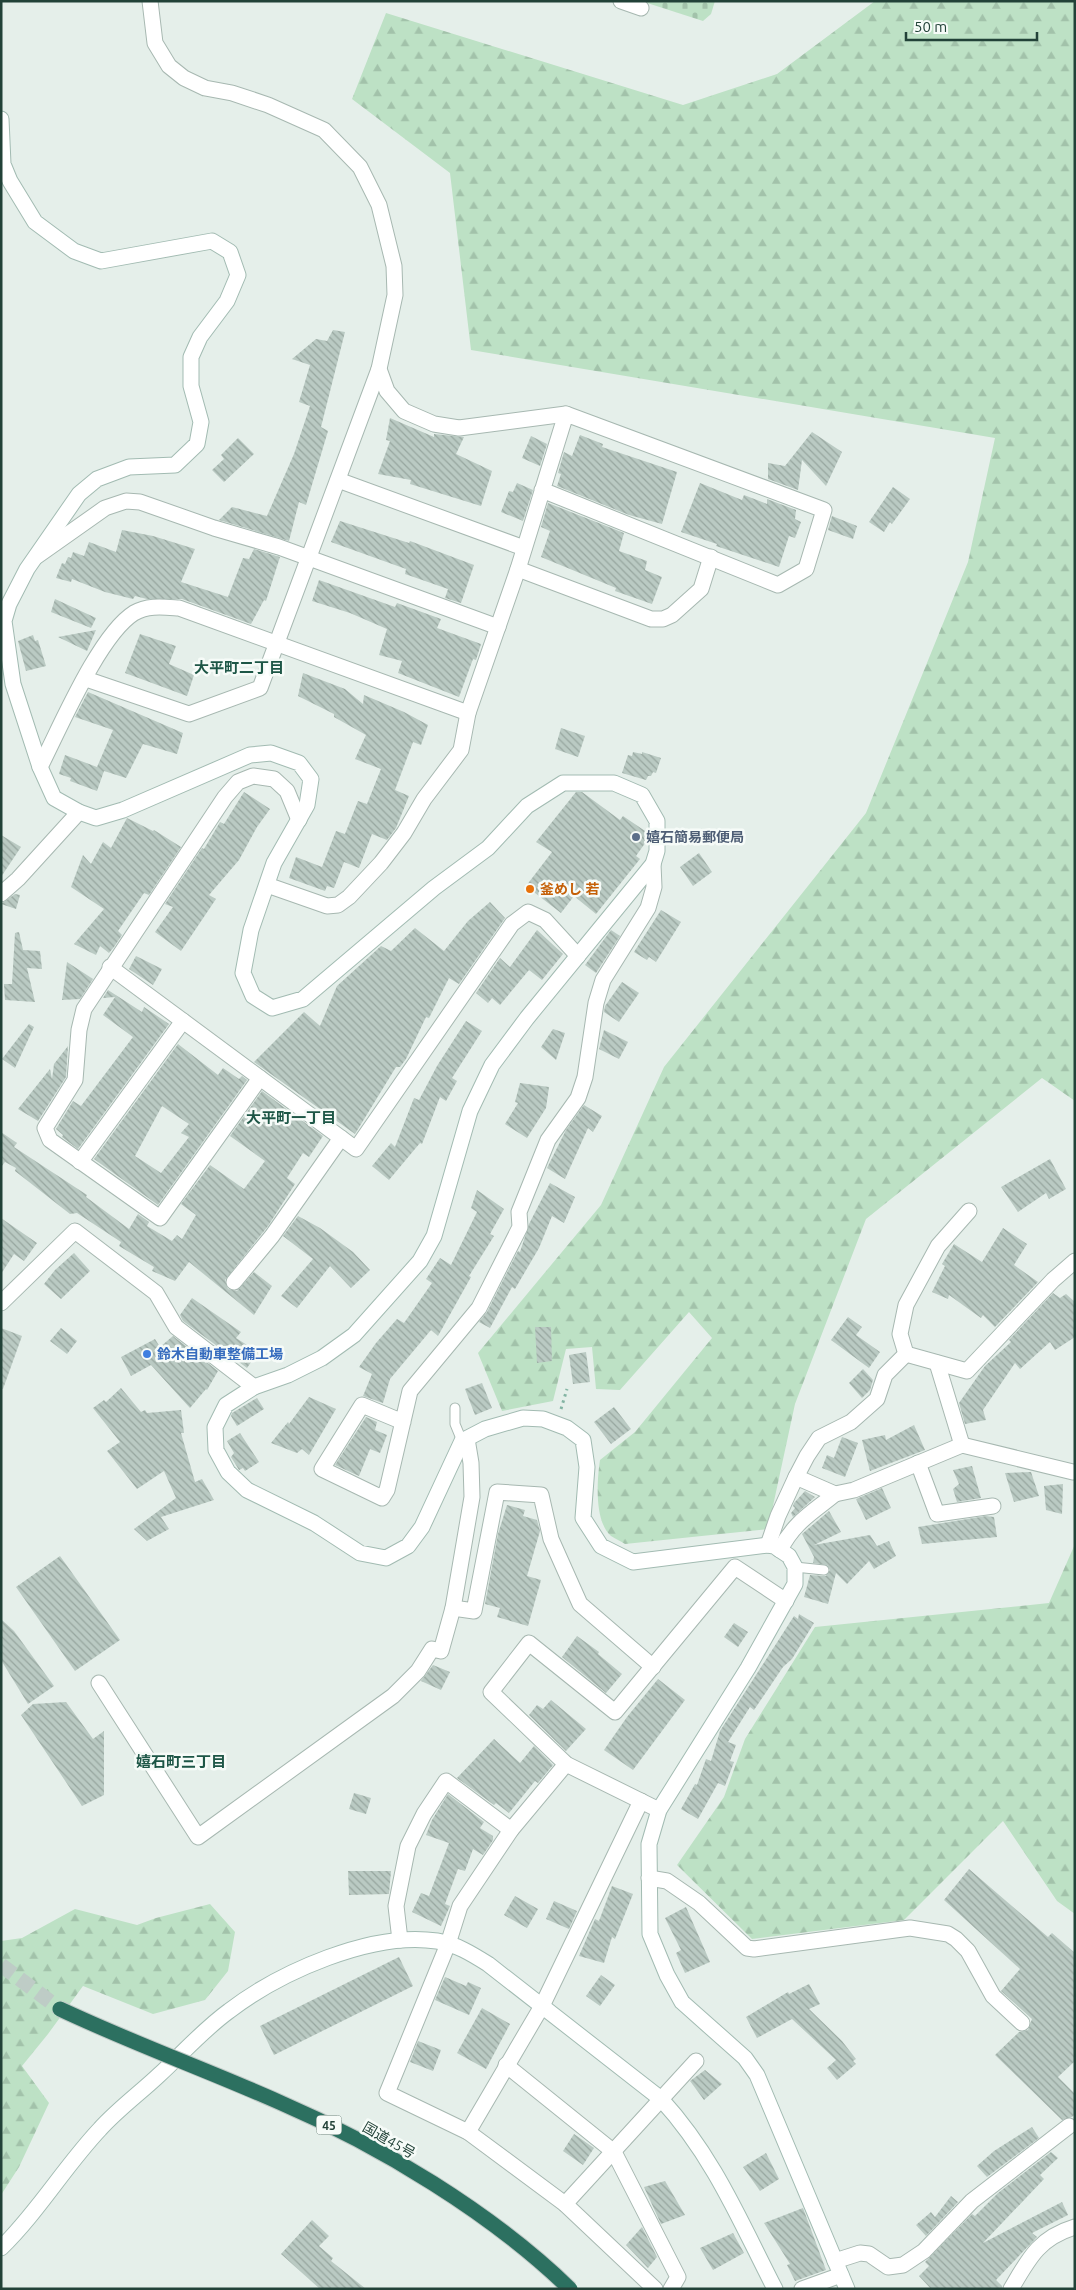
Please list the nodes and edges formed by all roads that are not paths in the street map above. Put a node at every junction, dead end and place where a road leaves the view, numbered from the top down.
1 (150, 1) edge
2 (621, 1) edge
3 (641, 8) dead end
4 (1, 119) edge
5 (379, 369) junction
6 (566, 414) junction
7 (338, 480) junction
8 (542, 490) junction
9 (524, 548) junction
10 (36, 556) junction
11 (711, 557) junction
12 (309, 558) junction
13 (518, 569) junction
14 (498, 627) junction
15 (278, 644) junction
16 (86, 679) junction
17 (468, 713) junction
18 (40, 766) junction
19 (79, 812) junction
20 (299, 820) junction
21 (653, 864) junction
22 (267, 885) junction
23 (1, 894) edge
24 (578, 956) junction
25 (110, 967) junction
26 (183, 1021) junction
27 (260, 1078) junction
28 (341, 1138) junction
29 (80, 1162) junction
30 (969, 1211) dead end
31 (1075, 1260) edge
32 (234, 1282) dead end
33 (1, 1303) edge
34 (906, 1354) junction
35 (937, 1363) junction
36 (254, 1387) junction
37 (455, 1408) dead end
38 (403, 1422) junction
39 (465, 1440) junction
40 (962, 1445) junction
41 (918, 1463) junction
42 (1073, 1472) dead end
43 (796, 1477) junction
44 (835, 1494) junction
45 (993, 1506) dead end
46 (774, 1547) junction
47 (795, 1567) junction
48 (824, 1570) dead end
49 (786, 1600) junction
50 (453, 1608) junction
51 (653, 1666) junction
52 (99, 1682) dead end
53 (566, 1764) junction
54 (641, 1801) junction
55 (660, 1810) junction
56 (511, 1830) junction
57 (649, 1878) junction
58 (400, 1940) junction
59 (448, 1944) junction
60 (542, 2006) junction
61 (60, 2009) tunnel mouth
62 (1022, 2023) dead end
63 (696, 2061) dead end
64 (506, 2065) junction
65 (661, 2099) junction
66 (1070, 2126) dead end
67 (468, 2132) junction
68 (614, 2152) junction
69 (565, 2204) junction
70 (1075, 2227) edge
71 (1, 2248) edge
72 (841, 2275) edge
73 (570, 2289) edge
74 (655, 2289) edge
75 (671, 2289) edge
76 (775, 2289) edge
77 (802, 2289) edge
78 (1011, 2289) edge

1 - 5 street
2 - 3 street
4 - 10 street
5 - 6 street
5 - 7 street
6 - 8 street
6 - 11 street
7 - 9 street
7 - 12 street
8 - 9 street
8 - 11 street
9 - 13 street
10 - 12 street
10 - 18 street
11 - 13 street
12 - 14 street
12 - 15 street
13 - 14 street
14 - 17 street
15 - 16 street
15 - 16 street
15 - 17 street
16 - 18 street
17 - 22 street
18 - 19 street
19 - 20 street
19 - 23 street
20 - 22 street
20 - 25 street
21 - 22 street
21 - 24 street
21 - 38 street
24 - 28 street
24 - 36 street
25 - 26 street
25 - 29 street
26 - 27 street
26 - 29 street
27 - 28 street
27 - 29 street
28 - 32 street
30 - 34 street
31 - 35 street
33 - 36 street
34 - 35 street
34 - 43 street
35 - 40 street
36 - 39 street
37 - 39 lane
38 - 38 street
39 - 46 street
39 - 50 street
40 - 41 street
40 - 42 street
41 - 44 street
41 - 45 street
43 - 44 street
43 - 46 street
44 - 46 street
46 - 47 street
47 - 48 lane
47 - 49 street
49 - 51 street
49 - 55 street
50 - 51 street
50 - 52 street
51 - 53 street
53 - 54 street
53 - 56 street
54 - 55 street
54 - 60 street
55 - 57 street
56 - 58 street
56 - 59 street
57 - 62 street
57 - 72 street
58 - 59 street
58 - 71 street
59 - 60 street
59 - 67 street
60 - 64 street
60 - 65 street
61 - 73 highway, 国道45号 / 45, bridge
63 - 65 street
64 - 67 street
64 - 68 street
65 - 68 street
65 - 76 street
66 - 72 street
67 - 69 street
68 - 69 street
68 - 75 street
69 - 74 street
70 - 78 street
72 - 77 street

